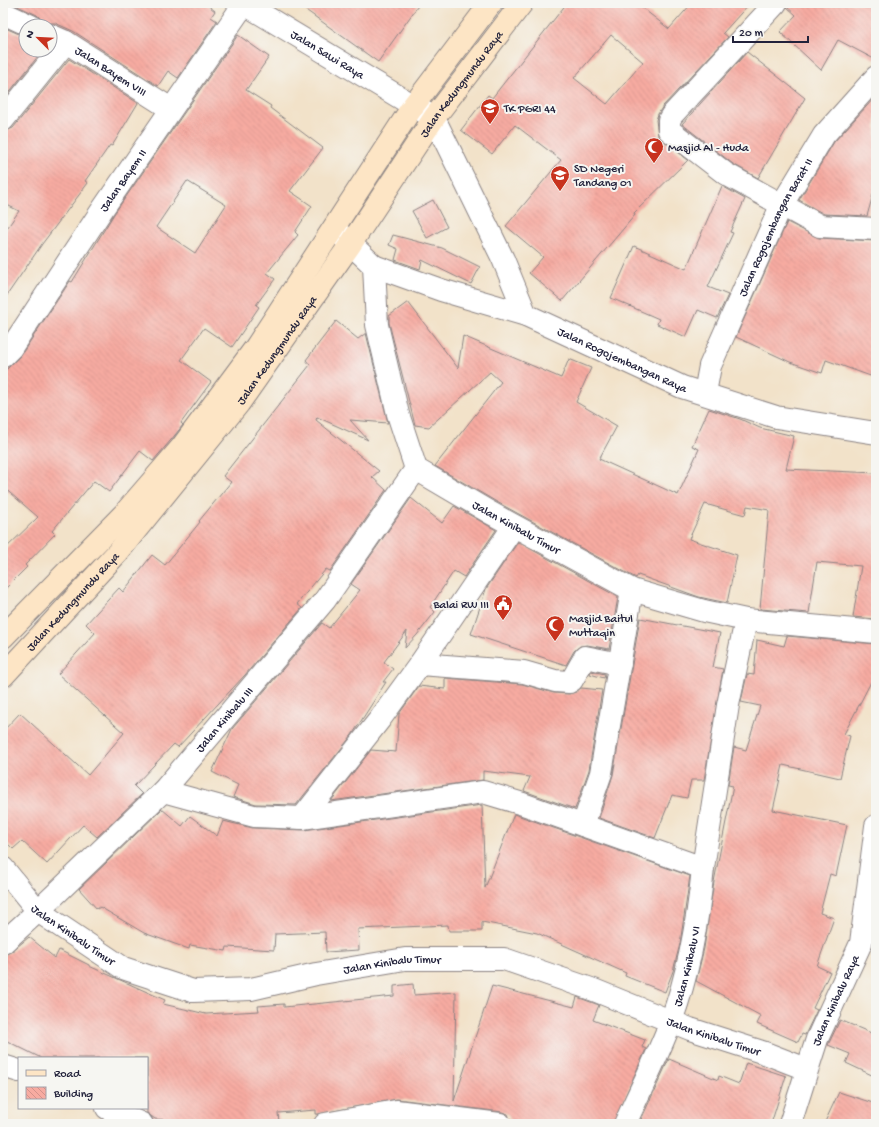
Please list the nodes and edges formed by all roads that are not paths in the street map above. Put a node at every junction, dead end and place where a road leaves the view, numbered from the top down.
1 (491, 3) edge
2 (522, 3) edge
3 (776, 3) edge
4 (250, 5) edge
5 (3, 13) edge
6 (18, 20) edge
7 (58, 39) edge
8 (45, 58) edge
9 (874, 84) edge
10 (414, 106) junction
11 (171, 109) junction
12 (434, 118) junction
13 (3, 120) edge
14 (781, 206) junction
15 (335, 229) junction
16 (876, 229) edge
17 (350, 245) junction
18 (374, 266) junction
19 (526, 315) junction
20 (3, 356) edge
21 (705, 394) junction
22 (876, 433) edge
23 (416, 469) junction
24 (514, 526) junction
25 (632, 590) junction
26 (746, 620) junction
27 (876, 632) edge
28 (3, 637) edge
29 (420, 664) junction
30 (620, 664) junction
31 (3, 676) edge
32 (162, 791) junction
33 (302, 818) junction
34 (583, 825) junction
35 (876, 826) edge
36 (3, 868) edge
37 (703, 868) junction
38 (38, 911) junction
39 (3, 943) edge
40 (671, 1022) junction
41 (3, 1066) edge
42 (806, 1068) junction
43 (18, 1071) edge
44 (109, 1109) edge
45 (406, 1118) edge
46 (142, 1124) edge
47 (325, 1124) edge
48 (500, 1124) edge
49 (625, 1124) edge
50 (790, 1124) edge

1 - 10 main road, Jalan Kedungmundu Raya
2 - 12 main road, Jalan Kedungmundu Raya
3 - 14 street
4 - 10 street, Jalan Sawi Raya
4 - 11 street, Jalan Bayem II
5 - 6 street
7 - 11 street, Jalan Bayem VIII
8 - 13 street
9 - 14 street, Jalan Rogojembangan Barat II
10 - 12 street, Jalan Sawi Raya
10 - 15 main road, Jalan Kedungmundu Raya
11 - 20 street, Jalan Bayem II
12 - 17 main road, Jalan Kedungmundu Raya
12 - 19 street
14 - 16 street
14 - 21 street, Jalan Rogojembangan Barat II
15 - 17 street
15 - 28 main road, Jalan Kedungmundu Raya
17 - 18 street
17 - 31 main road, Jalan Kedungmundu Raya
18 - 19 street, Jalan Rogojembangan Raya
18 - 23 street
19 - 21 street, Jalan Rogojembangan Raya
21 - 22 street, Jalan Rogojembangan Raya
23 - 24 street, Jalan Kinibalu Timur
23 - 32 street, Jalan Kinibalu III
24 - 25 street, Jalan Kinibalu Timur
24 - 29 street
25 - 26 street, Jalan Kinibalu Timur
25 - 30 street
26 - 27 street, Jalan Kinibalu Timur
26 - 37 street, Jalan Kinibalu VI
29 - 30 street
29 - 33 street
30 - 34 street
32 - 33 street
32 - 38 street, Jalan Kinibalu III
33 - 34 street
34 - 37 street
35 - 42 street, Jalan Kinibalu Raya
36 - 38 street, Jalan Kinibalu Timur
37 - 40 street, Jalan Kinibalu VI
38 - 39 street, Jalan Kinibalu III
38 - 40 street, Jalan Kinibalu Timur
40 - 42 street, Jalan Kinibalu Timur
40 - 49 street, Jalan Kinibalu VI
41 - 43 street
42 - 50 street, Jalan Kinibalu Raya
44 - 46 street
45 - 47 street
45 - 48 street

